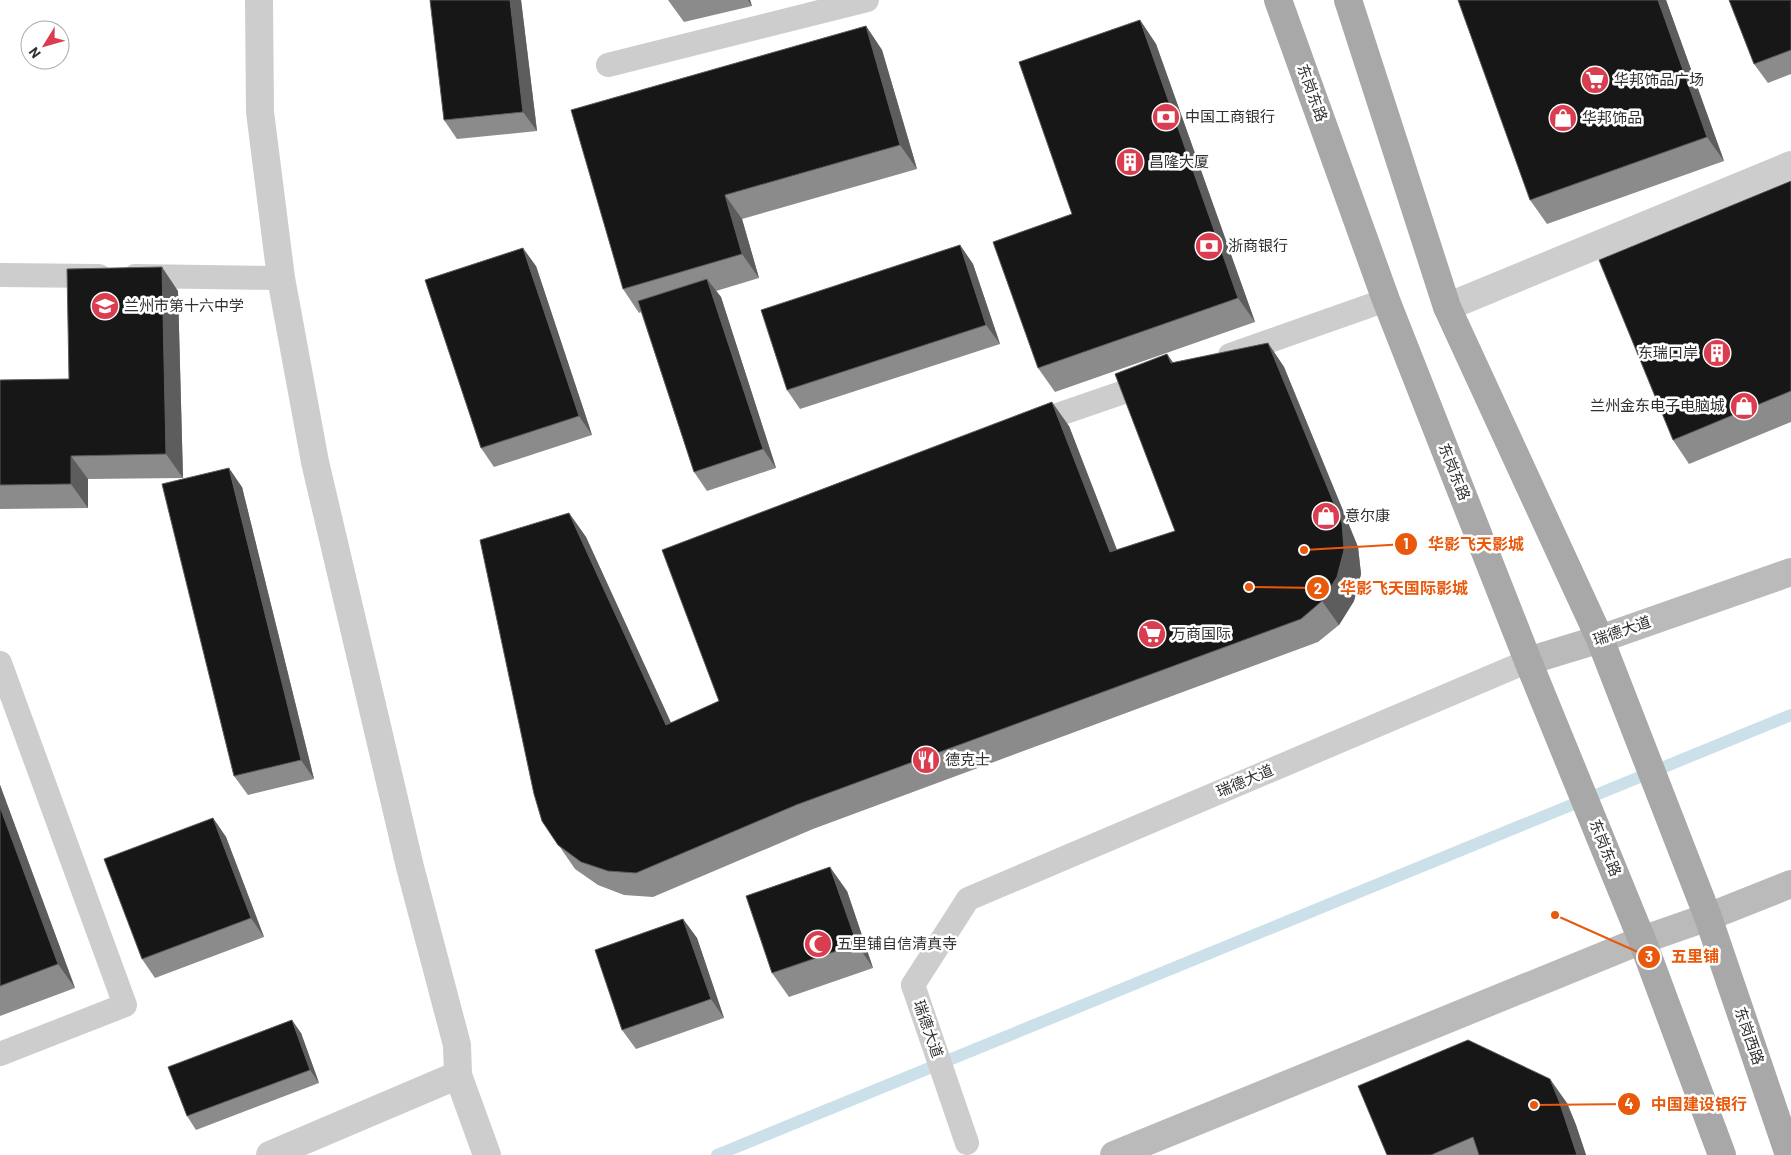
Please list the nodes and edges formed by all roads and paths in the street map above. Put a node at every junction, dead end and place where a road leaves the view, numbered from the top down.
1 (259, 0) edge
2 (867, 0) edge
3 (1278, 0) edge
4 (1348, 0) edge
5 (608, 65) dead end
6 (1791, 165) edge
7 (0, 275) edge
8 (281, 278) junction
9 (1386, 300) junction
10 (1447, 307) junction
11 (1211, 361) edge
12 (1174, 374) edge
13 (1008, 432) edge
14 (1791, 572) edge
15 (1600, 639) junction
16 (1528, 661) junction
17 (0, 663) edge
18 (1791, 884) edge
19 (1708, 917) junction
20 (1642, 940) junction
21 (0, 1054) edge
22 (458, 1075) junction
23 (970, 1149) edge
24 (270, 1155) edge
25 (487, 1155) edge
26 (1114, 1155) edge
27 (1722, 1155) edge
28 (1789, 1155) edge

1 - 8 street
2 - 5 lane
3 - 9 main road, 东岗东路
4 - 10 main road
6 - 10 street
7 - 8 lane
8 - 22 street
9 - 11 lane
9 - 16 main road, 东岗东路
10 - 15 main road
12 - 13 lane
14 - 15 street, 瑞德大道
15 - 16 street, 瑞德大道
15 - 19 main road
16 - 20 main road, 东岗东路
16 - 23 lane, 瑞德大道, bridge
17 - 21 lane
18 - 19 street
19 - 20 street
19 - 28 main road, 东岗西路
20 - 26 street
20 - 27 main road
22 - 24 street
22 - 25 street

